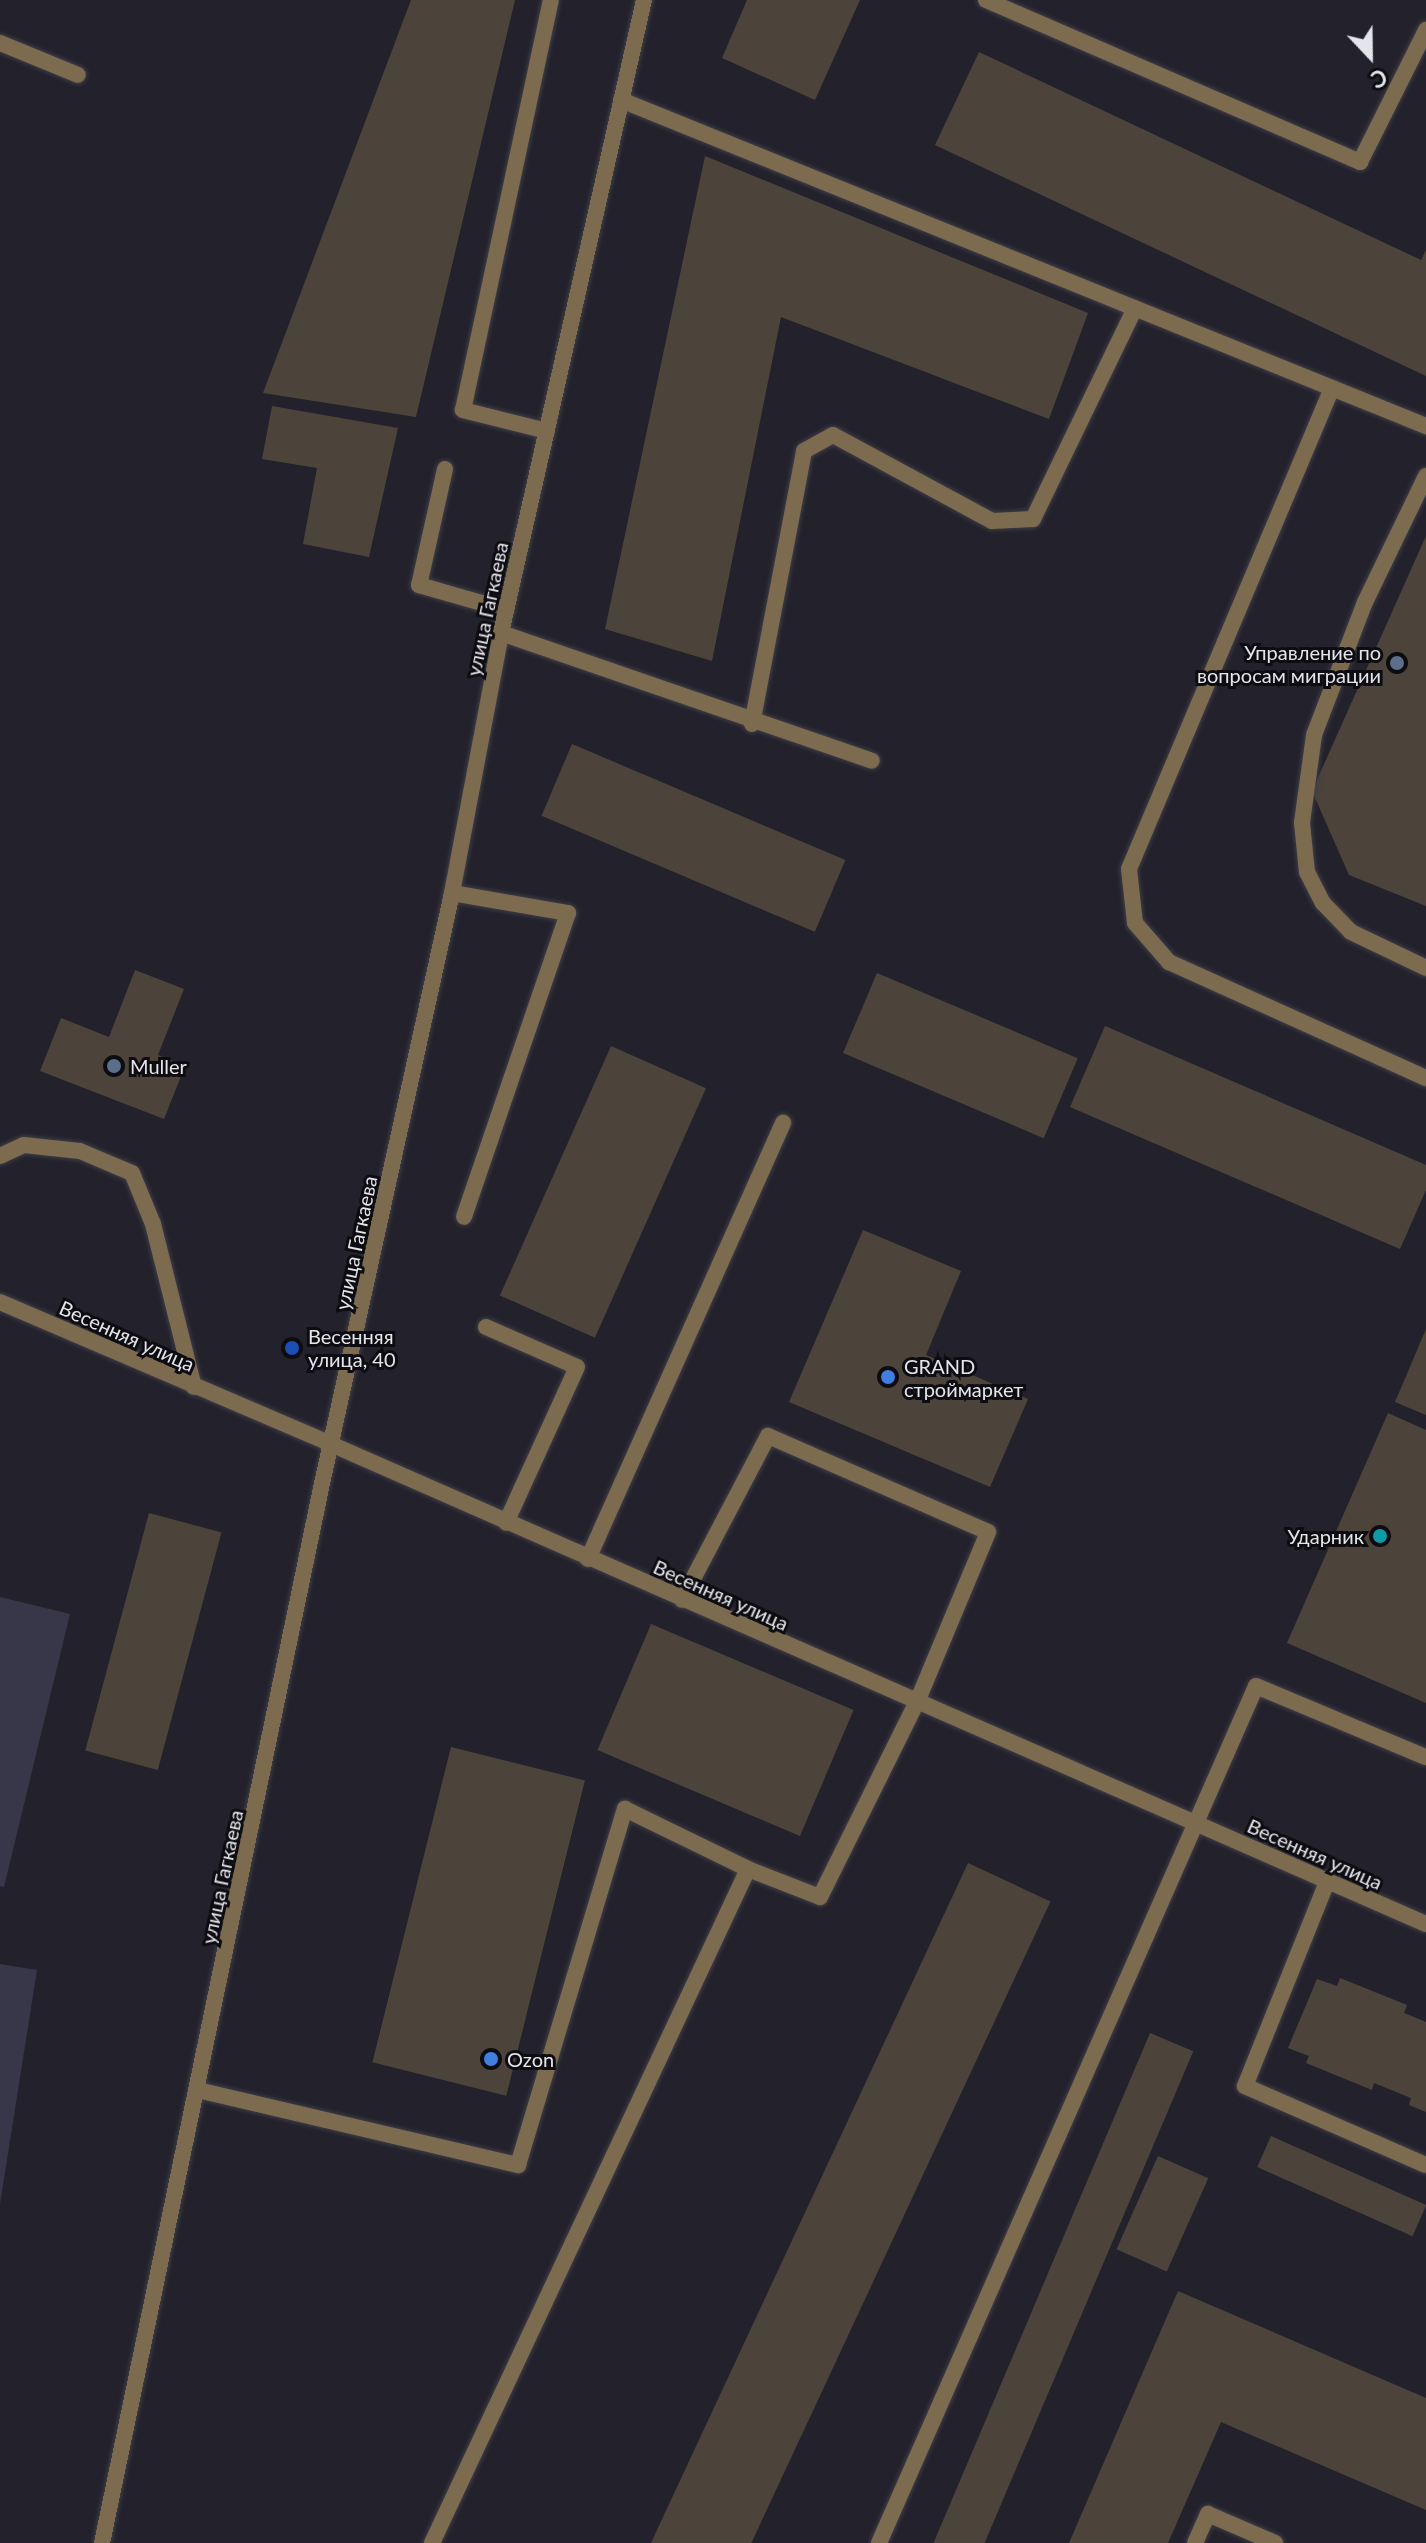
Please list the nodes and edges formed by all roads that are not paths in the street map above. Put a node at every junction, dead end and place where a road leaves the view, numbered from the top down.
1 (551, 0) edge
2 (644, 0) edge
3 (986, 0) edge
4 (1426, 30) edge
5 (0, 43) edge
6 (78, 75) dead end
7 (621, 100) junction
8 (1135, 308) junction
9 (1332, 388) junction
10 (1426, 426) edge
11 (547, 431) junction
12 (445, 469) dead end
13 (1426, 476) edge
14 (506, 610) junction
15 (501, 633) junction
16 (752, 724) junction
17 (872, 761) dead end
18 (452, 893) junction
19 (1426, 968) edge
20 (1426, 1078) edge
21 (783, 1123) dead end
22 (0, 1156) edge
23 (464, 1217) dead end
24 (0, 1302) edge
25 (486, 1327) dead end
26 (194, 1387) junction
27 (333, 1445) junction
28 (506, 1523) junction
29 (588, 1559) junction
30 (682, 1600) junction
31 (917, 1702) junction
32 (1426, 1757) edge
33 (1196, 1824) junction
34 (748, 1869) junction
35 (1327, 1882) junction
36 (1426, 1924) edge
37 (198, 2090) junction
38 (1426, 2165) edge
39 (102, 2543) edge
40 (432, 2543) edge
41 (879, 2543) edge
42 (1195, 2543) edge
43 (1275, 2543) edge

1 - 11 street
2 - 7 street, улица Гагкаева
3 - 4 street
5 - 6 street
7 - 8 street
7 - 11 street, улица Гагкаева
8 - 9 street
8 - 16 street
9 - 10 street
9 - 20 street
11 - 14 street, улица Гагкаева
12 - 14 street
13 - 19 street
14 - 15 street, улица Гагкаева
15 - 16 street
15 - 18 street, улица Гагкаева
16 - 17 street
18 - 23 street
18 - 27 street, улица Гагкаева
21 - 29 street
22 - 26 street
24 - 26 street, Весенняя улица
25 - 28 street
26 - 27 street, Весенняя улица
27 - 28 street, Весенняя улица
27 - 37 street, улица Гагкаева
28 - 29 street, Весенняя улица
29 - 30 street, Весенняя улица
30 - 31 street, Весенняя улица
30 - 31 street
31 - 33 street, Весенняя улица
31 - 34 street
32 - 33 street
33 - 35 street, Весенняя улица
33 - 41 street
34 - 37 street
34 - 40 street
35 - 36 street, Весенняя улица
35 - 38 street
37 - 39 street, улица Гагкаева
42 - 43 street

